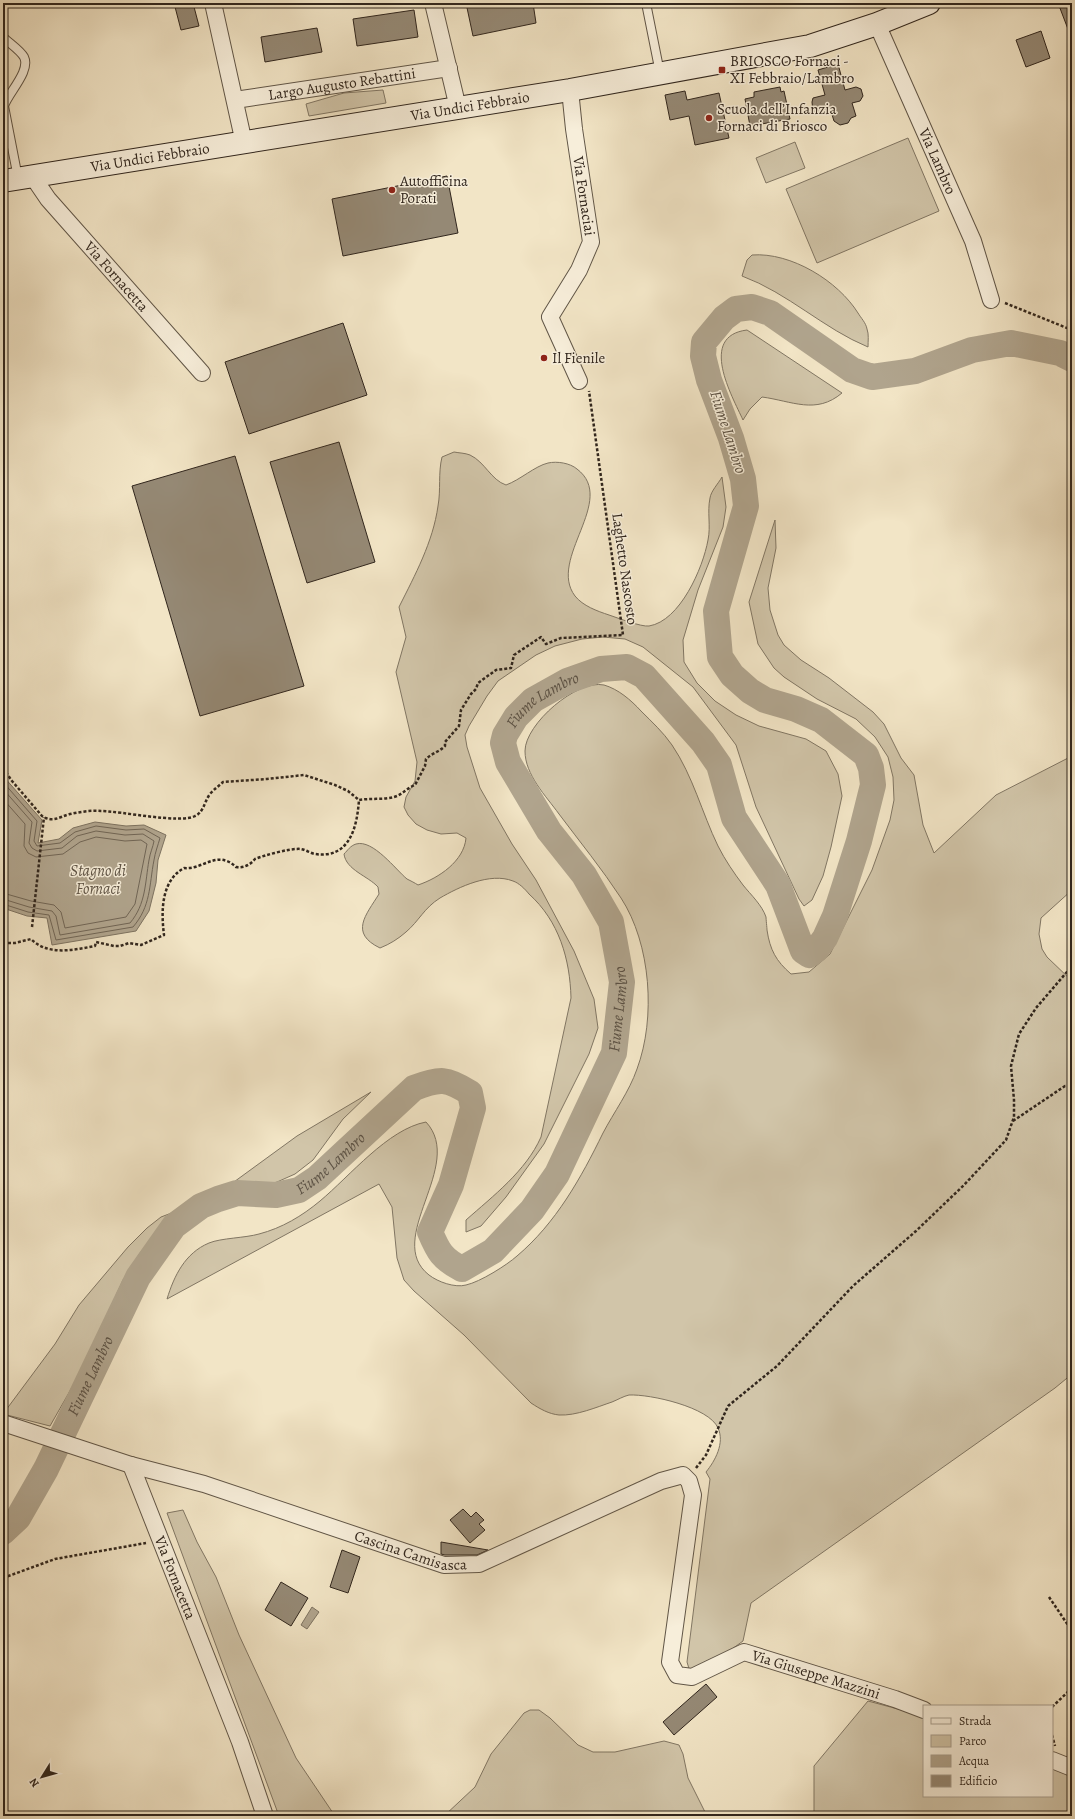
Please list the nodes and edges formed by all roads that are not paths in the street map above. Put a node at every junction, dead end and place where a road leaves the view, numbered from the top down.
1 (214, 3) edge
2 (433, 3) edge
3 (646, 3) edge
4 (929, 3) edge
5 (877, 24) junction
6 (3, 37) edge
7 (448, 68) junction
8 (660, 74) junction
9 (570, 90) junction
10 (235, 100) junction
11 (3, 106) edge
12 (458, 108) junction
13 (244, 143) junction
14 (18, 179) edge
15 (991, 300) road end
16 (202, 373) dead end
17 (584, 386) road end
18 (3, 1423) edge
19 (131, 1465) junction
20 (683, 1475) joint
21 (923, 1710) edge
22 (1053, 1760) edge
23 (1072, 1768) edge
24 (265, 1816) edge

1 - 10 street
2 - 7 street
3 - 8 lane
4 - 5 street, Via Undici Febbraio
5 - 8 street, Via Undici Febbraio
5 - 15 street, Via Lambro
6 - 11 lane
7 - 10 street, Largo Augusto Rebattini
7 - 12 street
8 - 9 street, Via Undici Febbraio
9 - 12 street, Via Undici Febbraio
9 - 17 street, Via Fornaciai
10 - 13 street
11 - 14 lane
12 - 13 street, Via Undici Febbraio
13 - 14 street, Via Undici Febbraio
14 - 16 street, Via Fornacetta
18 - 19 street
19 - 20 street, Cascina Camisasca
19 - 24 street, Via Fornacetta
20 - 21 street, Via Giuseppe Mazzini
22 - 23 street

